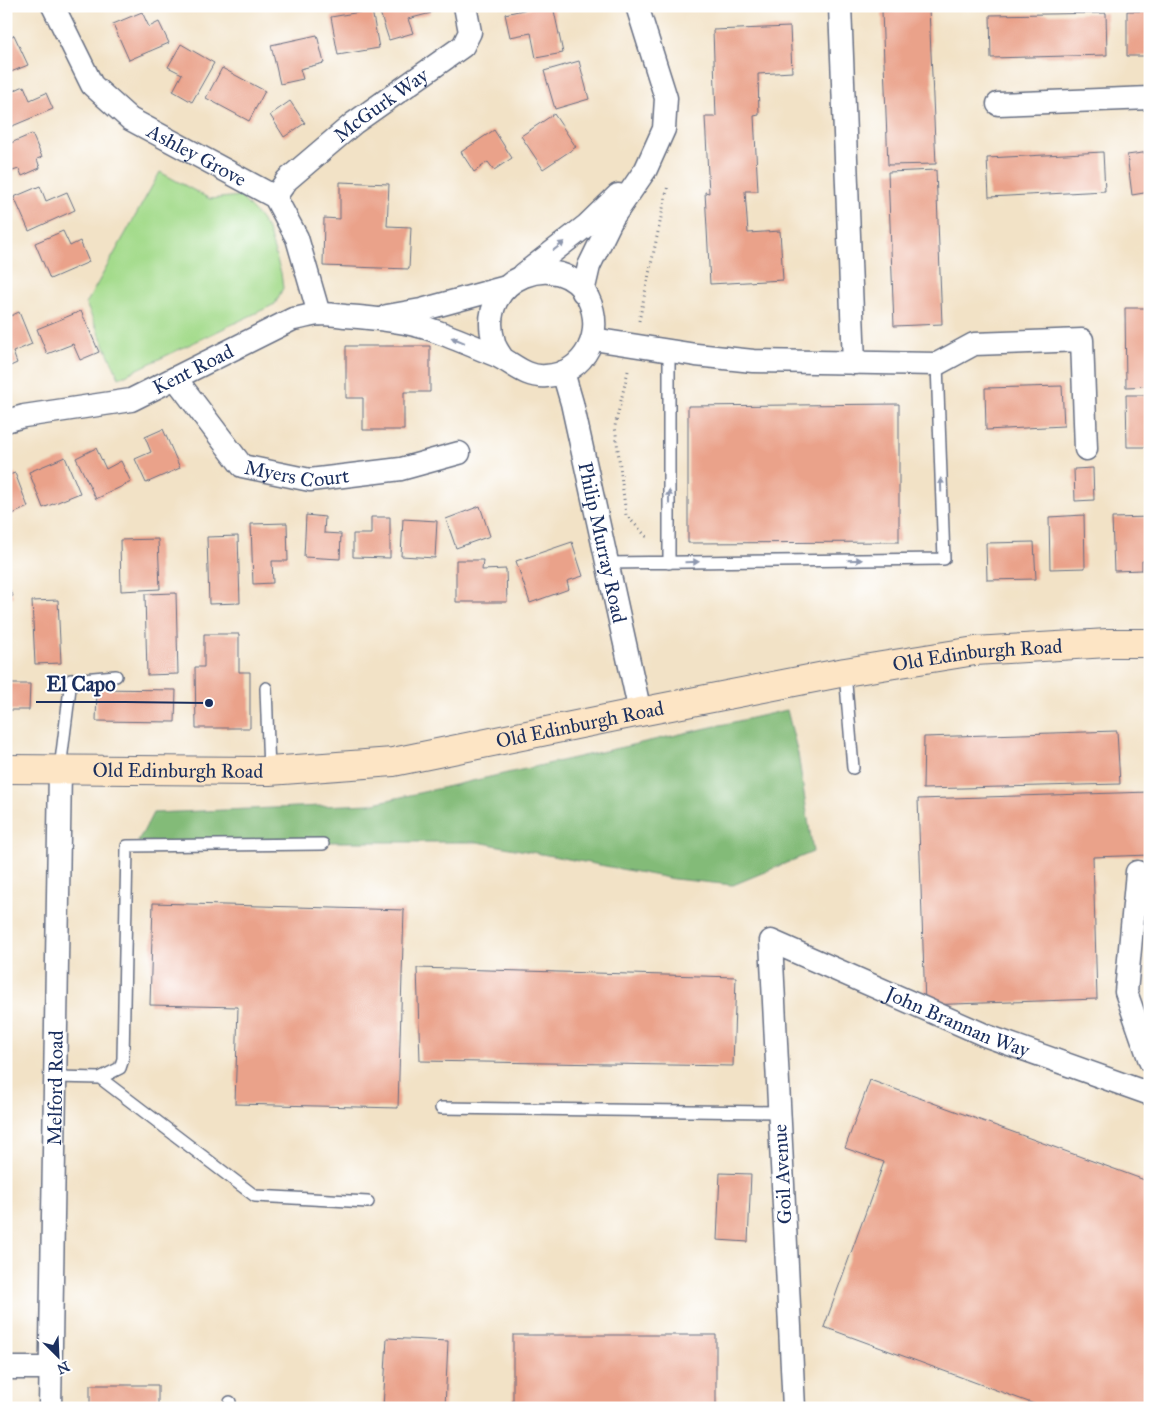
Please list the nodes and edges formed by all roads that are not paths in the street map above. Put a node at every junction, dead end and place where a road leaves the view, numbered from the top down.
1 (53, 6) edge
2 (464, 6) edge
3 (637, 6) edge
4 (840, 6) edge
5 (1150, 98) edge
6 (998, 104) dead end
7 (646, 169) junction
8 (275, 197) junction
9 (513, 282) junction
10 (583, 292) junction
11 (319, 314) junction
12 (376, 318) junction
13 (593, 339) junction
14 (669, 351) junction
15 (503, 359) junction
16 (854, 364) junction
17 (937, 364) junction
18 (563, 372) junction
19 (176, 379) junction
20 (6, 421) edge
21 (1086, 449) dead end
22 (459, 454) dead end
23 (608, 563) junction
24 (669, 563) junction
25 (1150, 643) edge
26 (845, 672) junction
27 (116, 676) dead end
28 (266, 688) dead end
29 (640, 712) junction
30 (853, 768) dead end
31 (6, 769) edge
32 (60, 769) junction
33 (269, 771) junction
34 (323, 844) dead end
35 (1136, 872) dead end
36 (771, 941) joint
37 (1150, 1061) edge
38 (56, 1077) junction
39 (100, 1078) junction
40 (1150, 1094) edge
41 (440, 1108) dead end
42 (779, 1112) junction
43 (368, 1202) dead end
44 (6, 1368) edge
45 (50, 1368) junction
46 (50, 1408) edge
47 (794, 1408) edge

1 - 8 street, Ashley Grove
2 - 8 street, McGurk Way
3 - 7 street
4 - 16 street
5 - 6 street
9 -> 7 street
7 - 10 street
8 - 11 street
9 - 10 street
9 - 12 street, Kent Road
9 - 15 street
10 - 13 street
11 - 12 street, Kent Road
11 - 19 street, Kent Road
15 -> 12 street, Kent Road
13 - 14 street
13 - 18 street
14 - 16 street
24 -> 14 lane
15 - 18 street
16 - 17 street
17 - 21 street
24 -> 17 lane
18 - 23 street, Philip Murray Road
19 - 20 street, Kent Road
19 - 22 street, Myers Court
23 - 24 lane
23 - 29 street, Philip Murray Road
25 - 26 main road, Old Edinburgh Road
26 - 29 main road, Old Edinburgh Road
26 - 30 lane
27 - 32 lane
28 - 33 lane
29 - 33 main road, Old Edinburgh Road
31 - 32 main road, Old Edinburgh Road
32 - 33 main road, Old Edinburgh Road
32 - 38 street, Melford Road
34 - 39 lane
35 - 37 street
36 - 40 street, John Brannan Way
36 - 42 street, Goil Avenue
38 - 39 lane
38 - 45 street, Melford Road
39 - 43 lane
41 - 42 lane
42 - 47 street, Goil Avenue
44 - 45 street
45 - 46 street, Melford Road

